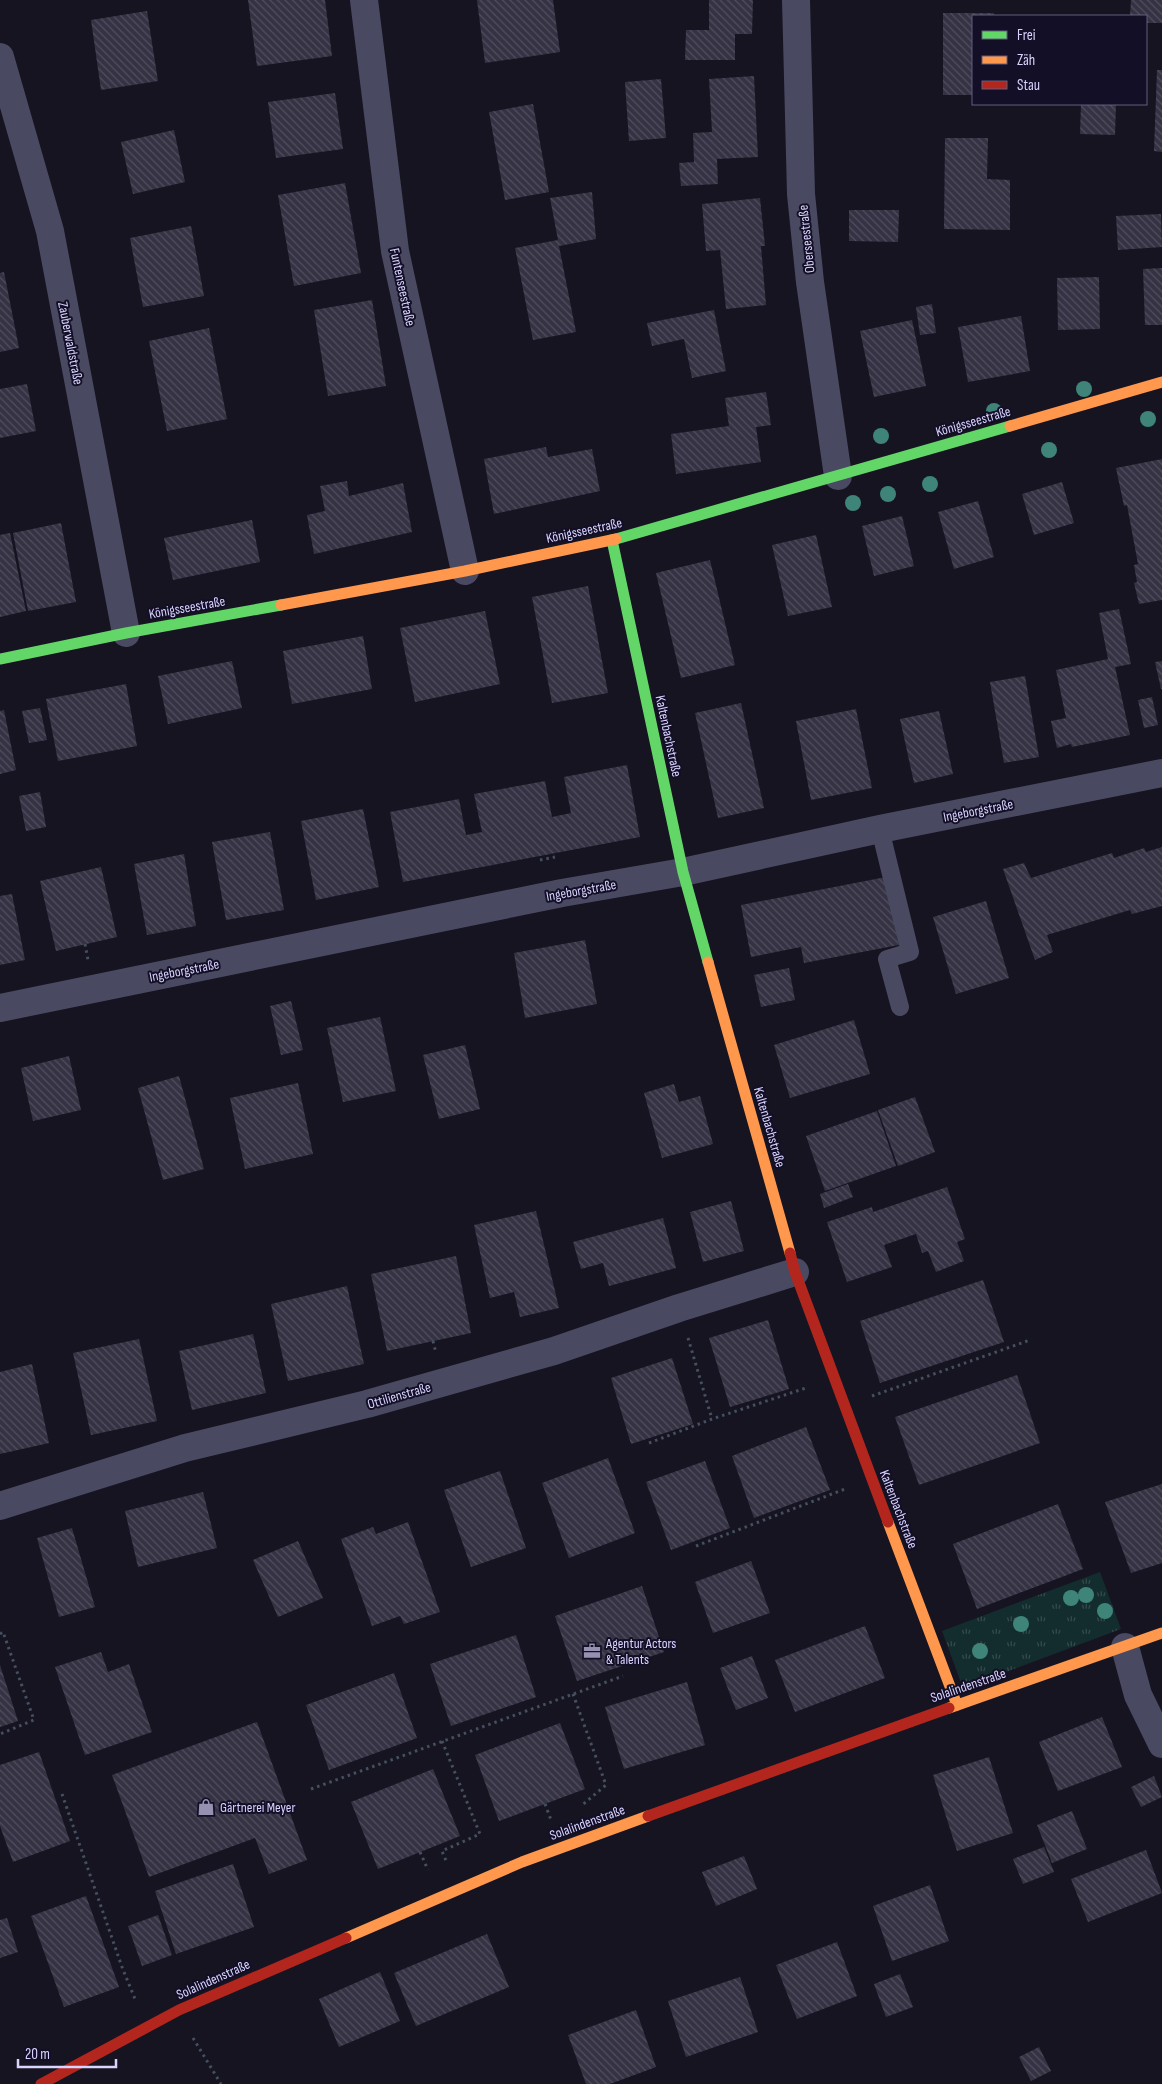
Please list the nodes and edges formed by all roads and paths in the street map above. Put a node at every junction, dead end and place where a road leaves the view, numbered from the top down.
1 (364, 0) edge
2 (796, 0) edge
3 (0, 57) edge
4 (1162, 382) edge
5 (838, 476) junction
6 (612, 540) junction
7 (465, 571) junction
8 (126, 633) junction
9 (0, 659) edge
10 (1162, 773) edge
11 (880, 829) junction
12 (555, 858) dead end
13 (540, 860) dead end
14 (683, 872) junction
15 (900, 1007) dead end
16 (0, 1008) edge
17 (795, 1272) junction
18 (679, 1308) junction
19 (1030, 1340) dead end
20 (791, 1393) dead end
21 (844, 1406) junction
22 (712, 1419) junction
23 (649, 1443) dead end
24 (871, 1478) junction
25 (0, 1506) edge
26 (696, 1546) dead end
27 (1162, 1633) edge
28 (0, 1634) edge
29 (1125, 1647) junction
30 (623, 1676) dead end
31 (573, 1694) junction
32 (957, 1705) junction
33 (0, 1734) edge
34 (442, 1741) junction
35 (1162, 1744) edge
36 (311, 1789) dead end
37 (62, 1794) dead end
38 (579, 1808) dead end
39 (559, 1819) dead end
40 (552, 1822) dead end
41 (448, 1866) dead end
42 (136, 2001) dead end
43 (180, 2010) junction
44 (41, 2084) edge
45 (221, 2084) edge

1 - 7 street, Funtenseestraße
2 - 5 street, Oberseestraße
3 - 8 street, Zauberwaldstraße
4 - 5 street, Königsseestraße
5 - 6 street, Königsseestraße
6 - 7 street, Königsseestraße
6 - 14 street, Kaltenbachstraße
7 - 8 street, Königsseestraße
8 - 9 street, Königsseestraße
10 - 11 street, Ingeborgstraße
11 - 14 street, Ingeborgstraße
11 - 15 lane
12 - 13 path
14 - 16 street, Ingeborgstraße
14 - 17 street, Kaltenbachstraße
17 - 18 street, Ottilienstraße
17 - 21 street, Kaltenbachstraße
18 - 22 path
18 - 25 street, Ottilienstraße
19 - 21 path
20 - 22 path
21 - 24 street, Kaltenbachstraße
22 - 23 path
24 - 26 path
24 - 32 street, Kaltenbachstraße
27 - 29 street, Solalindenstraße
28 - 33 path
29 - 32 street, Solalindenstraße
29 - 35 street
30 - 31 path
31 - 34 path
31 - 38 path
32 - 43 street, Solalindenstraße
34 - 36 path
34 - 41 path
37 - 42 path
39 - 40 path
43 - 44 street, Solalindenstraße
43 - 45 path

